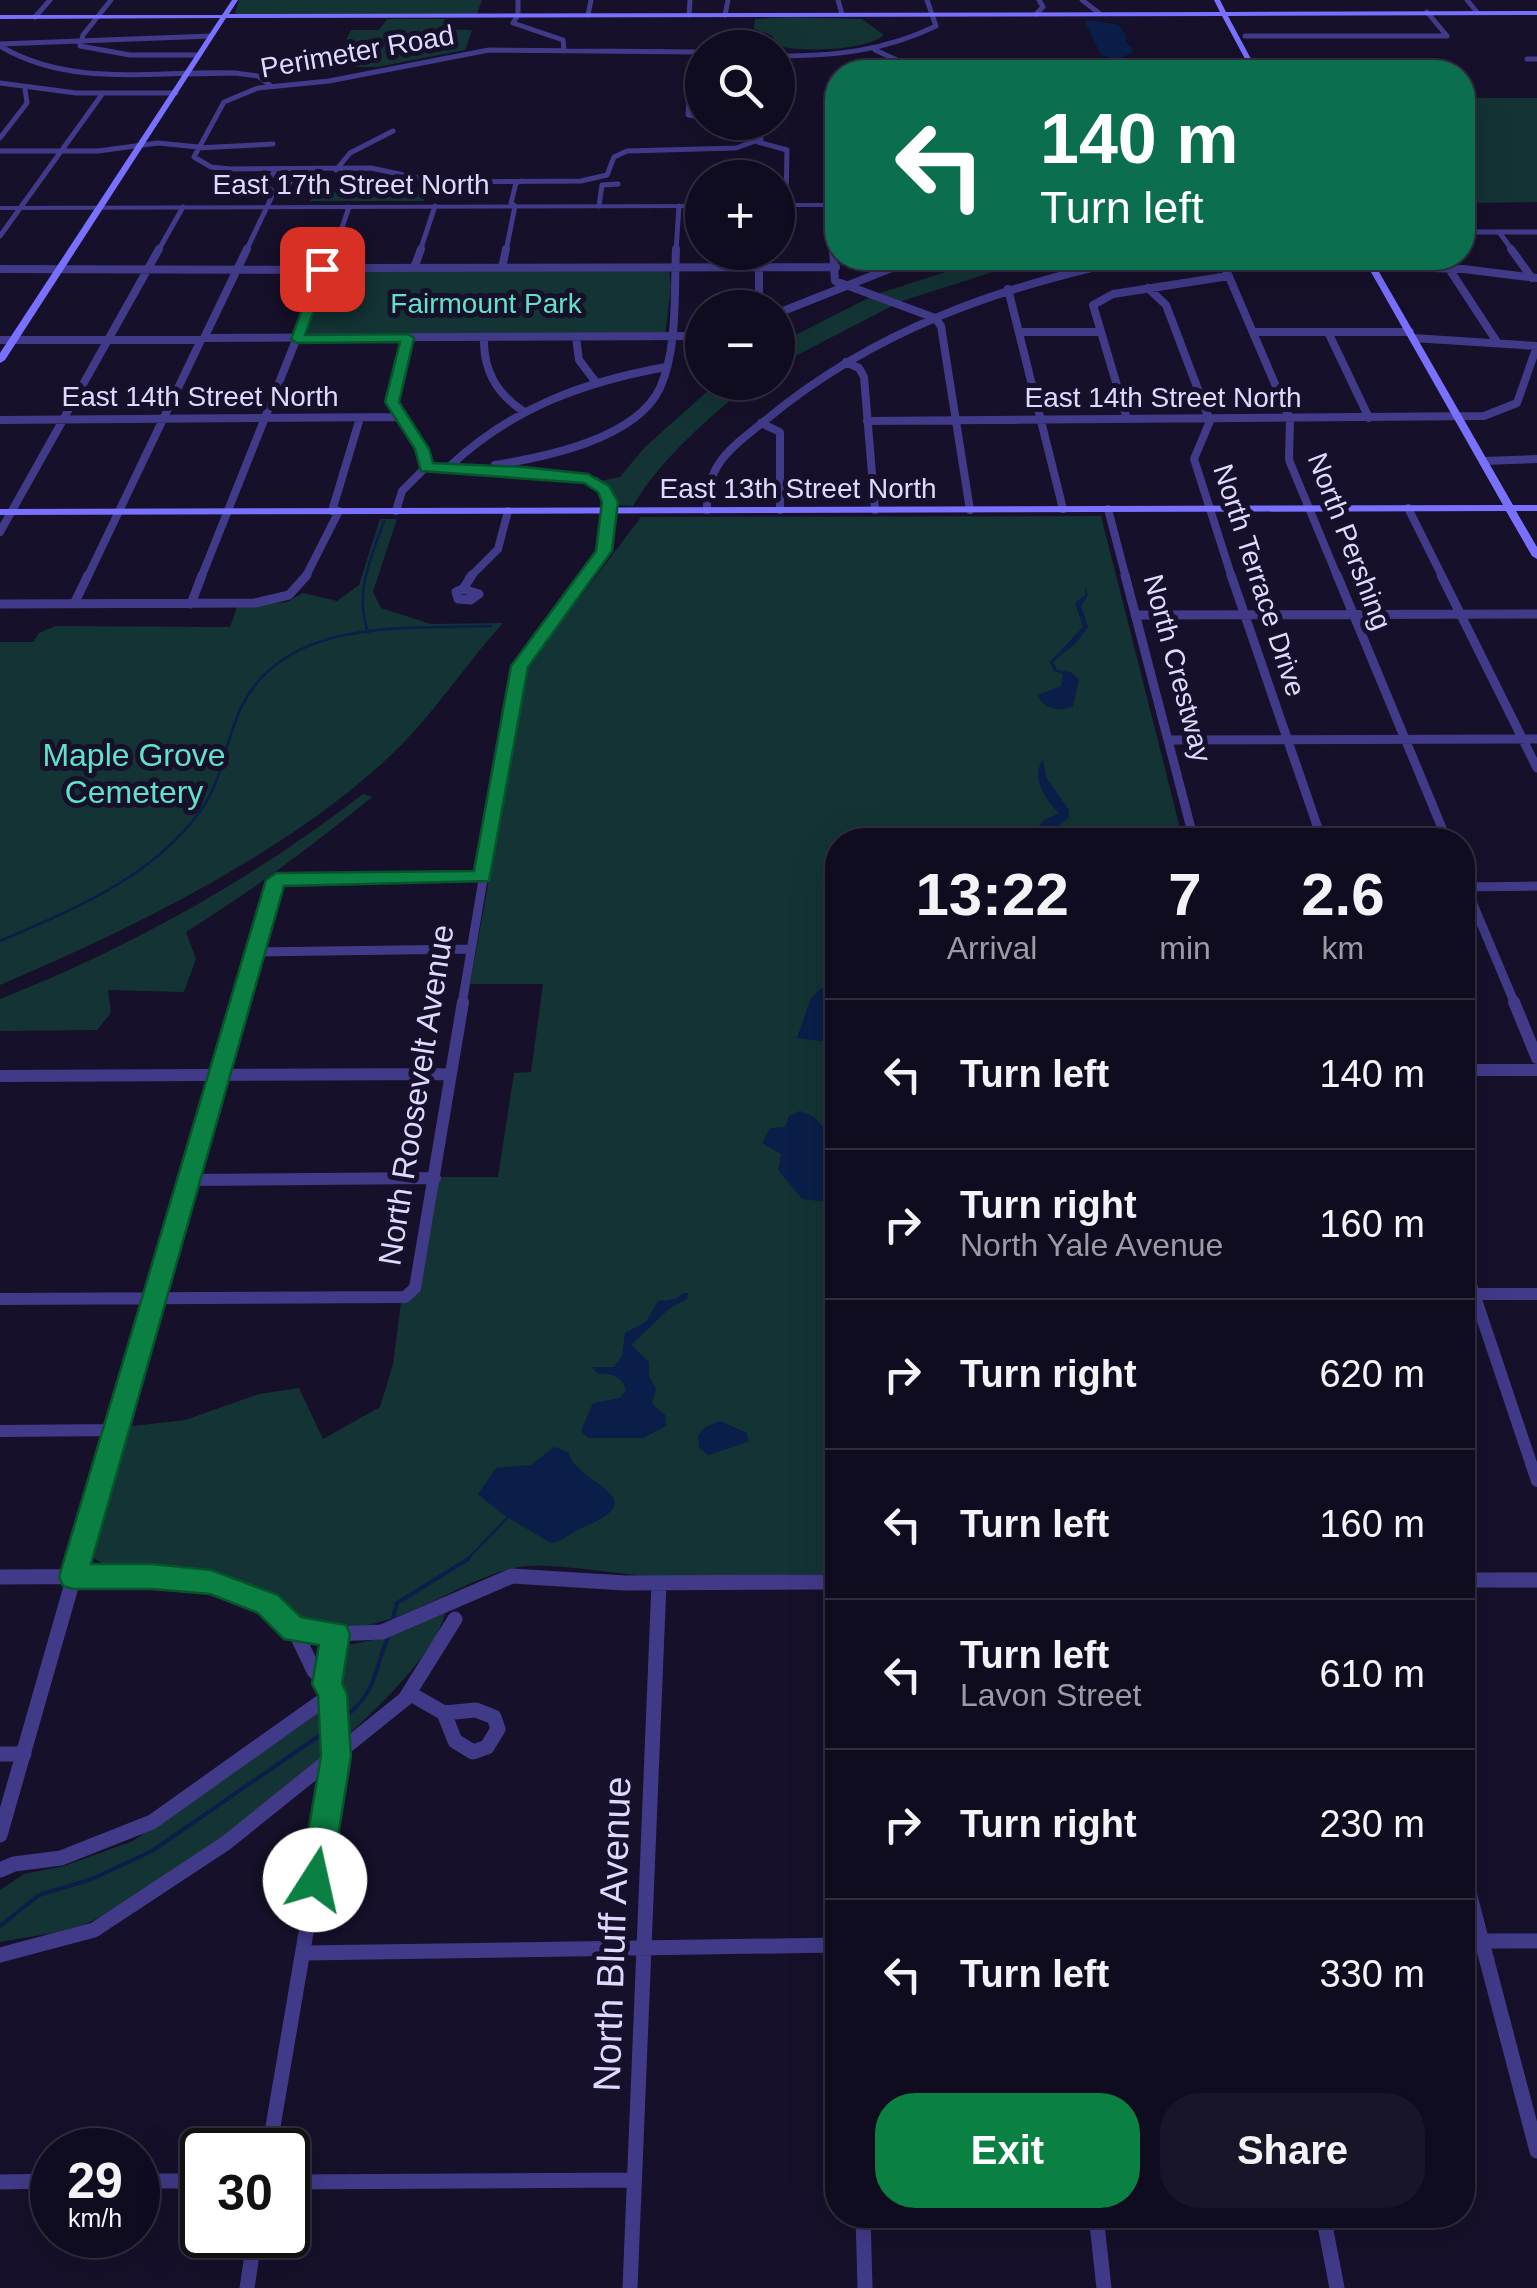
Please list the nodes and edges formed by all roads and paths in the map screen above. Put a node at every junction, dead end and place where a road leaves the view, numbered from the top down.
1 (50, 0) edge
2 (111, 0) edge
3 (234, 0) edge
4 (518, 0) edge
5 (591, 0) edge
6 (690, 0) edge
7 (728, 0) edge
8 (838, 0) edge
9 (927, 0) edge
10 (1039, 0) edge
11 (1082, 0) edge
12 (1217, 0) edge
13 (1225, 0) edge
14 (1467, 0) edge
15 (1427, 12) junction
16 (1477, 12) junction
17 (1537, 12) edge
18 (1099, 13) junction
19 (1228, 13) junction
20 (725, 14) junction
21 (842, 14) junction
22 (929, 14) junction
23 (1036, 14) junction
24 (588, 15) junction
25 (689, 15) junction
26 (517, 16) junction
27 (0, 17) edge
28 (35, 17) junction
29 (96, 17) junction
30 (222, 20) junction
31 (921, 34) junction
32 (211, 36) junction
33 (1244, 36) junction
34 (81, 38) junction
35 (0, 45) edge
36 (564, 49) junction
37 (872, 51) junction
38 (685, 52) edge
39 (199, 55) junction
40 (795, 55) edge
41 (888, 60) edge
42 (896, 60) edge
43 (1252, 60) edge
44 (1253, 60) edge
45 (1526, 60) dead end
46 (1537, 60) edge
47 (187, 74) junction
48 (0, 83) edge
49 (270, 86) junction
50 (26, 88) junction
51 (103, 93) junction
52 (164, 93) junction
53 (176, 94) junction
54 (393, 130) dead end
55 (0, 138) edge
56 (758, 142) joint
57 (274, 144) dead end
58 (138, 146) junction
59 (197, 148) junction
60 (0, 151) edge
61 (62, 151) junction
62 (787, 160) edge
63 (275, 170) junction
64 (297, 170) junction
65 (336, 170) junction
66 (524, 182) junction
67 (618, 184) dead end
68 (274, 192) junction
69 (519, 204) junction
70 (435, 206) junction
71 (599, 206) junction
72 (679, 206) junction
73 (685, 206) edge
74 (795, 206) edge
75 (825, 206) edge
76 (99, 207) junction
77 (183, 207) junction
78 (267, 207) junction
79 (350, 207) junction
80 (0, 208) edge
81 (21, 208) junction
82 (1475, 232) edge
83 (1500, 232) junction
84 (1537, 232) edge
85 (0, 236) edge
86 (674, 267) junction
87 (685, 267) edge
88 (795, 267) edge
89 (825, 267) edge
90 (148, 268) junction
91 (237, 268) junction
92 (324, 268) junction
93 (414, 268) junction
94 (502, 268) junction
95 (0, 269) edge
96 (58, 269) junction
97 (836, 270) edge
98 (884, 270) edge
99 (1086, 270) edge
100 (1226, 270) edge
101 (1374, 270) edge
102 (1450, 270) edge
103 (1462, 270) edge
104 (1229, 276) junction
105 (1535, 281) edge
106 (845, 284) junction
107 (1148, 288) junction
108 (1008, 289) junction
109 (795, 306) edge
110 (933, 317) junction
111 (1022, 332) junction
112 (1100, 332) junction
113 (1253, 332) junction
114 (1328, 332) junction
115 (1411, 335) junction
116 (668, 336) junction
117 (685, 336) edge
118 (576, 337) junction
119 (408, 338) junction
120 (484, 338) junction
121 (203, 339) junction
122 (297, 339) junction
123 (0, 340) edge
124 (13, 340) junction
125 (108, 340) junction
126 (1497, 342) junction
127 (1537, 346) edge
128 (0, 360) edge
129 (846, 362) junction
130 (666, 367) junction
131 (596, 381) junction
132 (523, 411) junction
133 (401, 417) junction
134 (166, 418) junction
135 (266, 418) junction
136 (360, 418) junction
137 (1369, 418) junction
138 (1458, 418) junction
139 (62, 419) junction
140 (1209, 419) junction
141 (1290, 419) junction
142 (0, 420) edge
143 (868, 420) junction
144 (955, 420) junction
145 (1041, 420) junction
146 (1126, 420) junction
147 (760, 423) junction
148 (1537, 458) edge
149 (1483, 462) junction
150 (450, 466) junction
151 (426, 468) junction
152 (470, 468) junction
153 (1310, 508) junction
154 (1408, 508) junction
155 (1509, 508) junction
156 (1062, 509) junction
157 (1108, 509) junction
158 (1209, 509) junction
159 (707, 510) junction
160 (780, 510) junction
161 (875, 510) junction
162 (970, 510) junction
163 (1537, 510) edge
164 (336, 511) junction
165 (610, 511) junction
166 (6, 512) edge
167 (228, 512) junction
168 (396, 512) junction
169 (508, 512) junction
170 (118, 513) junction
171 (0, 532) edge
172 (1523, 532) junction
173 (1537, 556) edge
174 (463, 589) dead end
175 (0, 604) edge
176 (74, 604) junction
177 (190, 604) junction
178 (1245, 614) junction
179 (1353, 614) junction
180 (1461, 614) junction
181 (1537, 614) edge
182 (1135, 616) junction
183 (1537, 738) edge
184 (1287, 739) junction
185 (1405, 739) junction
186 (1523, 739) junction
187 (1168, 740) junction
188 (1537, 768) edge
189 (1191, 828) edge
190 (1318, 828) edge
191 (1442, 828) edge
192 (482, 877) junction
193 (1475, 884) edge
194 (1537, 886) edge
195 (1475, 910) edge
196 (471, 949) junction
197 (253, 952) junction
198 (1537, 1058) edge
199 (1475, 1070) edge
200 (1537, 1070) edge
201 (451, 1074) junction
202 (0, 1076) edge
203 (218, 1076) junction
204 (435, 1178) junction
205 (188, 1180) junction
206 (1475, 1294) edge
207 (1537, 1294) edge
208 (0, 1298) edge
209 (154, 1298) junction
210 (1475, 1310) edge
211 (116, 1430) junction
212 (0, 1432) edge
213 (1537, 1480) edge
214 (0, 1577) edge
215 (73, 1577) junction
216 (1475, 1580) edge
217 (1537, 1580) edge
218 (825, 1582) edge
219 (659, 1583) junction
220 (455, 1619) dead end
221 (294, 1630) junction
222 (336, 1634) junction
223 (330, 1689) junction
224 (409, 1693) junction
225 (444, 1713) dead end
226 (0, 1754) edge
227 (24, 1754) junction
228 (336, 1756) junction
229 (0, 1836) edge
230 (0, 1870) edge
231 (1475, 1915) edge
232 (1475, 1941) edge
233 (1482, 1941) junction
234 (1537, 1941) edge
235 (825, 1945) edge
236 (644, 1947) junction
237 (302, 1952) junction
238 (0, 1955) edge
239 (273, 2128) edge
240 (1537, 2151) edge
241 (634, 2180) junction
242 (30, 2181) edge
243 (0, 2182) edge
244 (310, 2182) edge
245 (864, 2228) edge
246 (1097, 2228) edge
247 (1325, 2228) edge
248 (252, 2258) edge
249 (247, 2288) edge
250 (630, 2288) edge
251 (866, 2288) edge
252 (1104, 2288) edge
253 (1337, 2288) edge

1 - 28 street
2 - 29 street
3 - 30 main road
4 - 26 street
5 - 24 street
6 - 25 street
7 - 20 street
8 - 21 street
9 - 22 street
10 - 23 street
11 - 18 street
12 - 19 main road
13 - 19 main road
14 - 16 street
15 - 16 main road
15 - 19 main road
15 - 33 street
16 - 17 main road
18 - 19 main road
18 - 23 main road
19 - 33 main road
19 - 43 main road
20 - 21 main road
20 - 25 main road
21 - 22 main road
22 - 23 main road
22 - 31 street
22 - 31 street
24 - 25 main road
24 - 26 main road
26 - 30 main road
26 - 36 street
27 - 28 main road
28 - 29 main road
29 - 30 main road
29 - 34 street
30 - 32 main road
31 - 37 street
32 - 34 street
32 - 39 main road
33 - 44 main road
34 - 35 street
34 - 39 street
35 - 47 street
36 - 38 street, Perimeter Road
36 - 49 street, Perimeter Road
37 - 40 street
37 - 41 street
37 - 42 street
39 - 47 main road
45 - 46 street
47 - 49 street
47 - 52 main road
47 - 53 main road
48 - 50 street
49 - 59 street, Perimeter Road
50 - 51 street
50 - 55 street
51 - 52 street
51 - 61 street
52 - 53 street
52 - 58 main road
53 - 58 main road
54 - 65 street
56 - 62 street
56 - 66 street
57 - 59 street
58 - 59 street
58 - 61 street
58 - 76 main road
59 - 63 street
60 - 61 street
61 - 81 street
63 - 64 street
63 - 68 street
64 - 65 street
64 - 68 street
65 - 66 street
66 - 69 street
67 - 71 street
68 - 78 street
69 - 70 street, East 17th Street North
69 - 71 street, East 17th Street North
69 - 94 street
70 - 79 street, East 17th Street North
70 - 93 street
71 - 72 street, East 17th Street North
72 - 73 street, East 17th Street North
72 - 86 street
74 - 75 street
76 - 77 street, East 17th Street North
76 - 81 street, East 17th Street North
76 - 96 main road
77 - 78 street, East 17th Street North
77 - 90 street
78 - 79 street, East 17th Street North
78 - 91 street
79 - 92 street
80 - 81 street, East 17th Street North
81 - 85 street
82 - 83 street
83 - 84 street
83 - 105 street
86 - 87 street
86 - 94 street
86 - 116 street
88 - 89 street
90 - 91 street
90 - 96 street
90 - 125 street
91 - 92 street
91 - 121 street
92 - 93 street
92 - 122 street
93 - 94 street
95 - 96 street
96 - 124 main road
97 - 106 street
98 - 106 street
99 - 108 street
100 - 104 street, North Pershing
101 - 115 main road
102 - 126 street
103 - 105 street
104 - 107 street
104 - 113 street, North Pershing
106 - 109 street
106 - 110 street
107 - 112 street
107 - 140 street, North Terrace Drive
108 - 110 street
108 - 111 street
110 - 129 street
110 - 144 street
111 - 112 street
111 - 145 street
112 - 146 street
113 - 114 street
113 - 141 street, North Pershing
114 - 115 street
114 - 137 street
115 - 126 street
115 - 138 main road
116 - 117 street
116 - 118 street
116 - 130 street
118 - 120 street
118 - 131 street
119 - 120 street
119 - 122 street
119 - 133 street
120 - 132 street
121 - 122 street
121 - 125 street
121 - 134 street
122 - 135 street
123 - 124 street
124 - 125 street
124 - 128 main road
125 - 139 street
126 - 127 street
127 - 138 street, East 14th Street North
129 - 143 street
129 - 147 street
130 - 131 street
130 - 152 street
131 - 132 street
132 - 150 street
133 - 136 street, East 14th Street North
133 - 151 street
134 - 135 street, East 14th Street North
134 - 139 street, East 14th Street North
134 - 170 street
135 - 136 street, East 14th Street North
135 - 167 street
136 - 164 street
137 - 138 street, East 14th Street North
137 - 141 street, East 14th Street North
138 - 149 main road
139 - 142 street, East 14th Street North
139 - 166 street
140 - 141 street, East 14th Street North
140 - 146 street, East 14th Street North
140 - 158 street, North Terrace Drive
141 - 153 street, North Pershing
143 - 144 street, East 14th Street North
143 - 161 street
144 - 145 street, East 14th Street North
144 - 162 street
145 - 146 street, East 14th Street North
145 - 156 street
147 - 159 street
147 - 160 street
148 - 149 street
149 - 155 main road
150 - 151 street
150 - 152 street
151 - 168 street
152 - 165 street
153 - 154 main road, East 13th Street North
153 - 158 main road, East 13th Street North
153 - 179 street, North Pershing
154 - 155 main road, East 13th Street North
154 - 180 street
155 - 163 main road, East 13th Street North
155 - 172 main road
156 - 157 main road, East 13th Street North
156 - 162 main road, East 13th Street North
157 - 158 main road, East 13th Street North
157 - 182 street, North Crestway
158 - 178 street, North Terrace Drive
159 - 160 main road, East 13th Street North
159 - 165 main road, East 13th Street North
160 - 161 main road, East 13th Street North
161 - 162 main road, East 13th Street North
163 - 172 main road
164 - 167 main road, East 13th Street North
164 - 168 main road, East 13th Street North
164 - 177 street
165 - 169 main road, East 13th Street North
165 - 192 street, North Roosevelt Avenue
166 - 170 main road, East 13th Street North
166 - 171 street
167 - 170 main road, East 13th Street North
167 - 177 street
168 - 169 main road, East 13th Street North
169 - 174 street
170 - 176 street
172 - 173 main road
175 - 176 street
176 - 177 street
178 - 179 street
178 - 182 street
178 - 184 street, North Terrace Drive
179 - 180 street
179 - 185 street, North Pershing
180 - 181 street
180 - 186 street
182 - 187 street, North Crestway
183 - 186 street
184 - 185 street
184 - 187 street
184 - 190 street, North Terrace Drive
185 - 186 street
185 - 191 street, North Pershing
186 - 188 street
187 - 189 street, North Crestway
192 - 196 street, North Roosevelt Avenue
192 - 197 street
193 - 194 street
195 - 198 street
196 - 197 street
196 - 201 street, North Roosevelt Avenue
197 - 203 street
199 - 200 street
201 - 203 street
201 - 204 street, North Roosevelt Avenue
202 - 203 street
203 - 205 street
204 - 205 street
204 - 209 street, North Roosevelt Avenue
205 - 209 street
206 - 207 street
208 - 209 street
209 - 211 street
210 - 213 street
211 - 212 street
211 - 215 street
214 - 215 street
215 - 221 street
215 - 227 street
216 - 217 street
218 - 219 street
219 - 222 street
219 - 236 street, North Bluff Avenue
220 - 224 street
221 - 222 street
221 - 223 street
222 - 223 street
223 - 228 street
223 - 230 street
224 - 225 street
224 - 228 street
226 - 227 street
227 - 229 street
228 - 237 street
228 - 238 street
231 - 233 street
232 - 233 street
233 - 234 street
233 - 240 street
235 - 236 street
236 - 237 street
236 - 241 street, North Bluff Avenue
237 - 239 street
241 - 244 street
241 - 250 street, North Bluff Avenue
242 - 243 street
245 - 251 street
246 - 252 street
247 - 253 street
248 - 249 street

